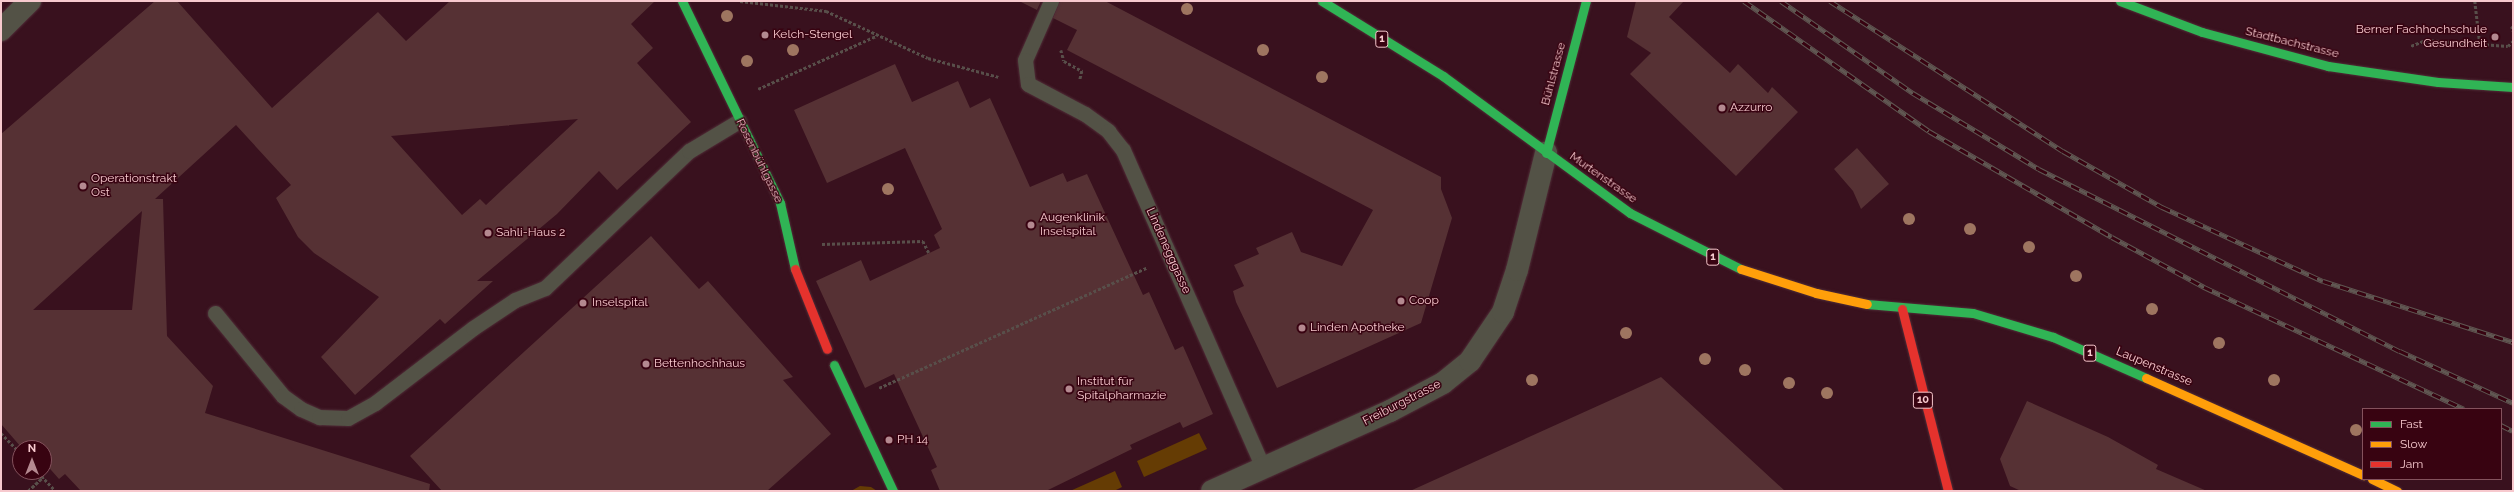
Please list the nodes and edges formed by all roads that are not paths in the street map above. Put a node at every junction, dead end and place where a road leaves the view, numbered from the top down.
1 (30, 1) edge
2 (682, 1) edge
3 (1051, 1) edge
4 (1322, 1) edge
5 (1586, 1) edge
6 (2120, 1) edge
7 (1, 30) edge
8 (2513, 87) edge
9 (739, 121) junction
10 (1546, 153) junction
11 (1902, 309) junction
12 (215, 314) dead end
13 (826, 349) dead end
14 (834, 365) dead end
15 (1263, 468) junction
16 (2362, 475) edge
17 (2374, 480) edge
18 (1239, 485) edge
19 (893, 491) edge
20 (1212, 491) edge
21 (1948, 491) edge
22 (2397, 491) edge

1 - 7 street
2 - 9 main road, Rosenbühlgasse
3 - 15 lane, Lindenegggasse
4 - 10 main road, Murtenstrasse / 1
5 - 10 main road, Bühlstrasse
6 - 8 main road, Stadtbachstrasse
9 - 12 lane
9 - 13 main road, Rosenbühlgasse
10 - 11 main road, Murtenstrasse / 1
10 - 15 street, Freiburgstrasse
11 - 16 main road, Laupenstrasse / 1
11 - 21 main road, 10
14 - 19 main road
15 - 18 street, Freiburgstrasse
17 - 22 main road
18 - 20 street, Freiburgstrasse

